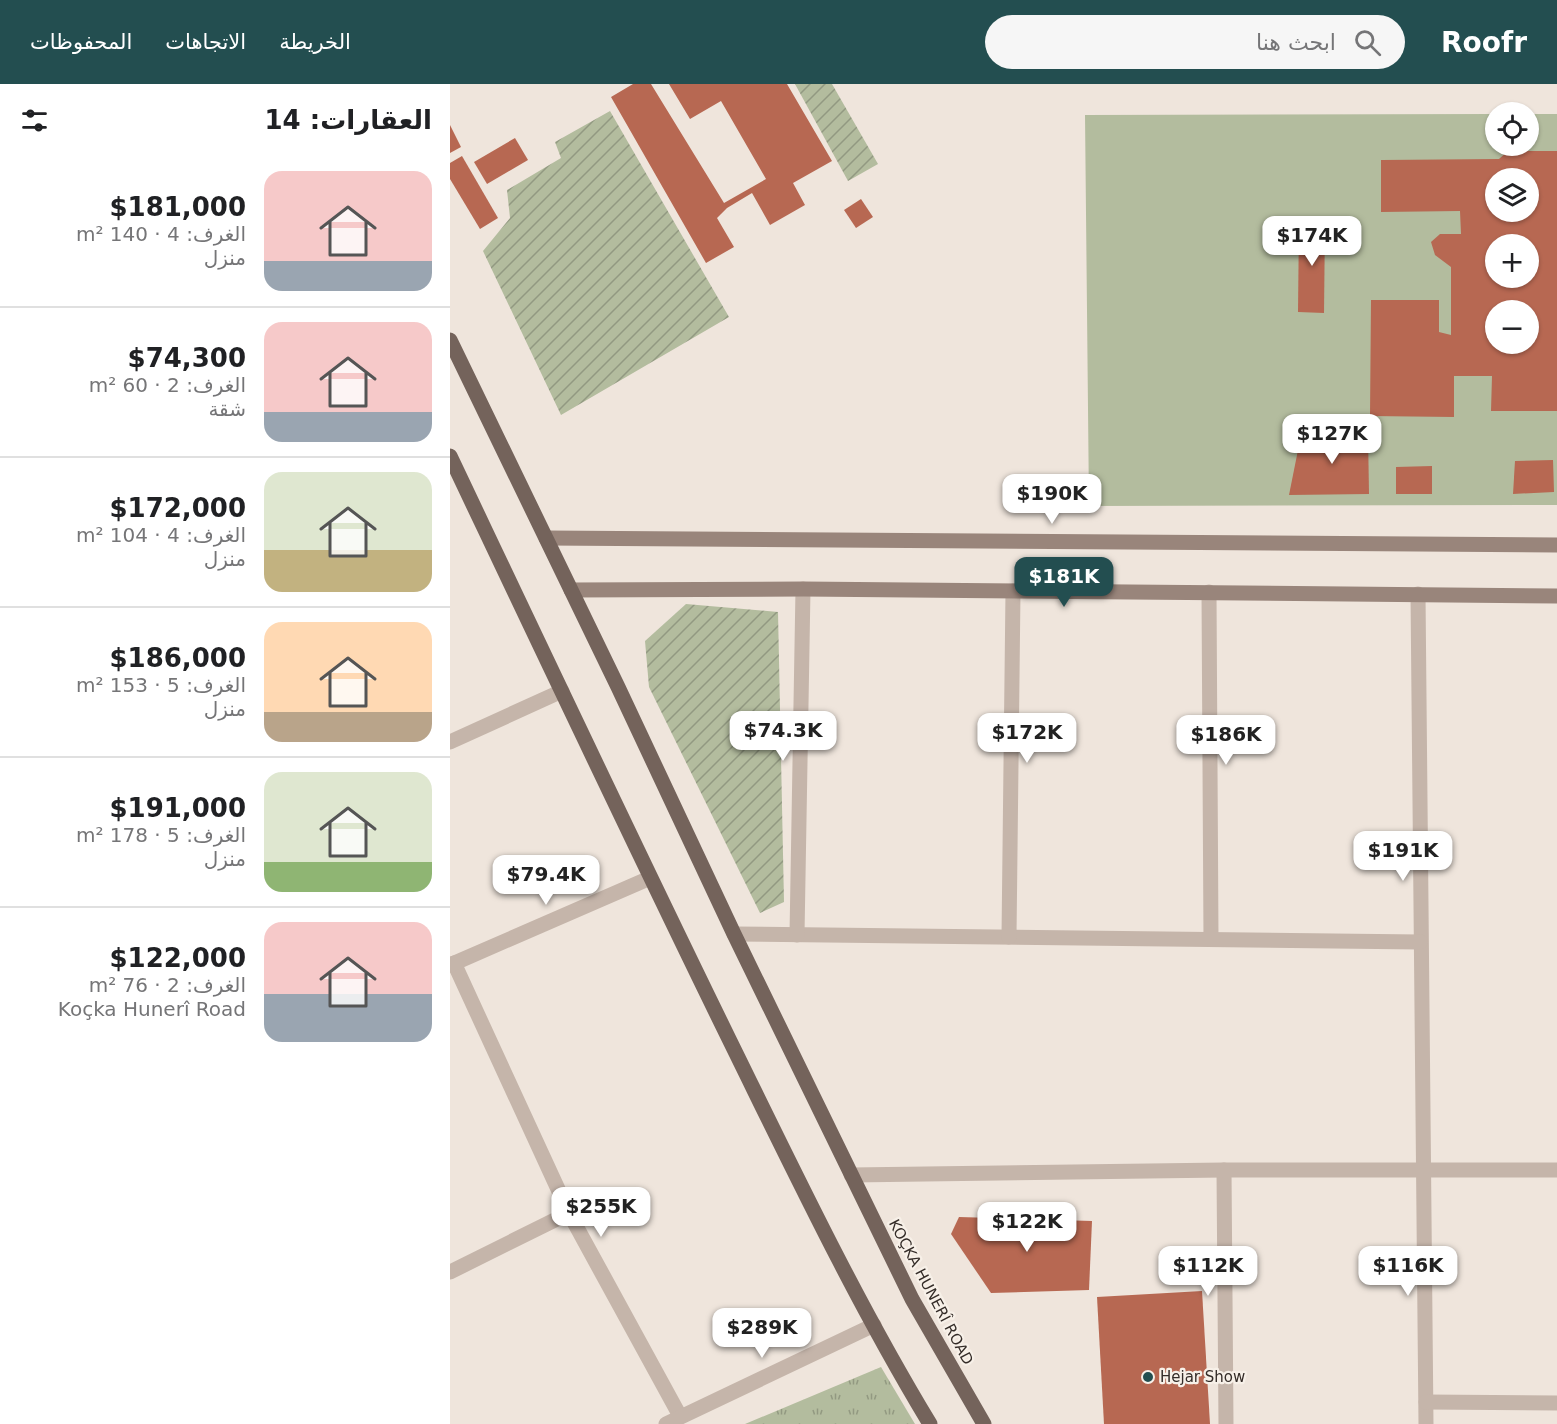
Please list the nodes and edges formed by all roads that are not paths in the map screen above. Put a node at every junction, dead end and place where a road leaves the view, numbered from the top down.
1 (450, 340) edge
2 (450, 456) edge
3 (546, 538) junction
4 (1557, 545) edge
5 (571, 590) junction
6 (803, 590) junction
7 (1013, 591) junction
8 (1209, 592) junction
9 (1418, 594) junction
10 (1557, 596) edge
11 (562, 691) junction
12 (450, 742) edge
13 (650, 878) junction
14 (734, 934) junction
15 (797, 934) junction
16 (1009, 937) junction
17 (1211, 939) junction
18 (1420, 942) junction
19 (452, 964) edge
20 (1224, 1170) junction
21 (1424, 1170) junction
22 (1557, 1170) edge
23 (850, 1175) junction
24 (568, 1213) junction
25 (450, 1272) edge
26 (874, 1325) junction
27 (1426, 1402) junction
28 (1557, 1403) edge
29 (680, 1416) junction
30 (666, 1424) edge
31 (930, 1424) edge
32 (984, 1424) edge
33 (1226, 1424) edge
34 (1426, 1424) edge

1 - 3 main road, KOÇKA HUNERÎ ROAD
2 - 11 main road
3 - 4 main road
3 - 5 main road, KOÇKA HUNERÎ ROAD
5 - 6 main road
5 - 14 main road, KOÇKA HUNERÎ ROAD
6 - 7 main road
6 - 15 street
7 - 8 main road
7 - 16 street
8 - 9 main road
8 - 17 street
9 - 10 main road
9 - 18 street
11 - 12 street
11 - 13 main road
13 - 19 street
13 - 26 main road
14 - 15 street
14 - 23 main road, KOÇKA HUNERÎ ROAD
15 - 16 street
16 - 17 street
17 - 18 street
18 - 21 street
19 - 24 street
20 - 21 street
20 - 23 street
20 - 33 street
21 - 22 street
21 - 27 street
23 - 32 main road, KOÇKA HUNERÎ ROAD
24 - 25 street
24 - 29 street
26 - 29 street
26 - 31 main road
27 - 28 street
27 - 34 street
29 - 30 street

